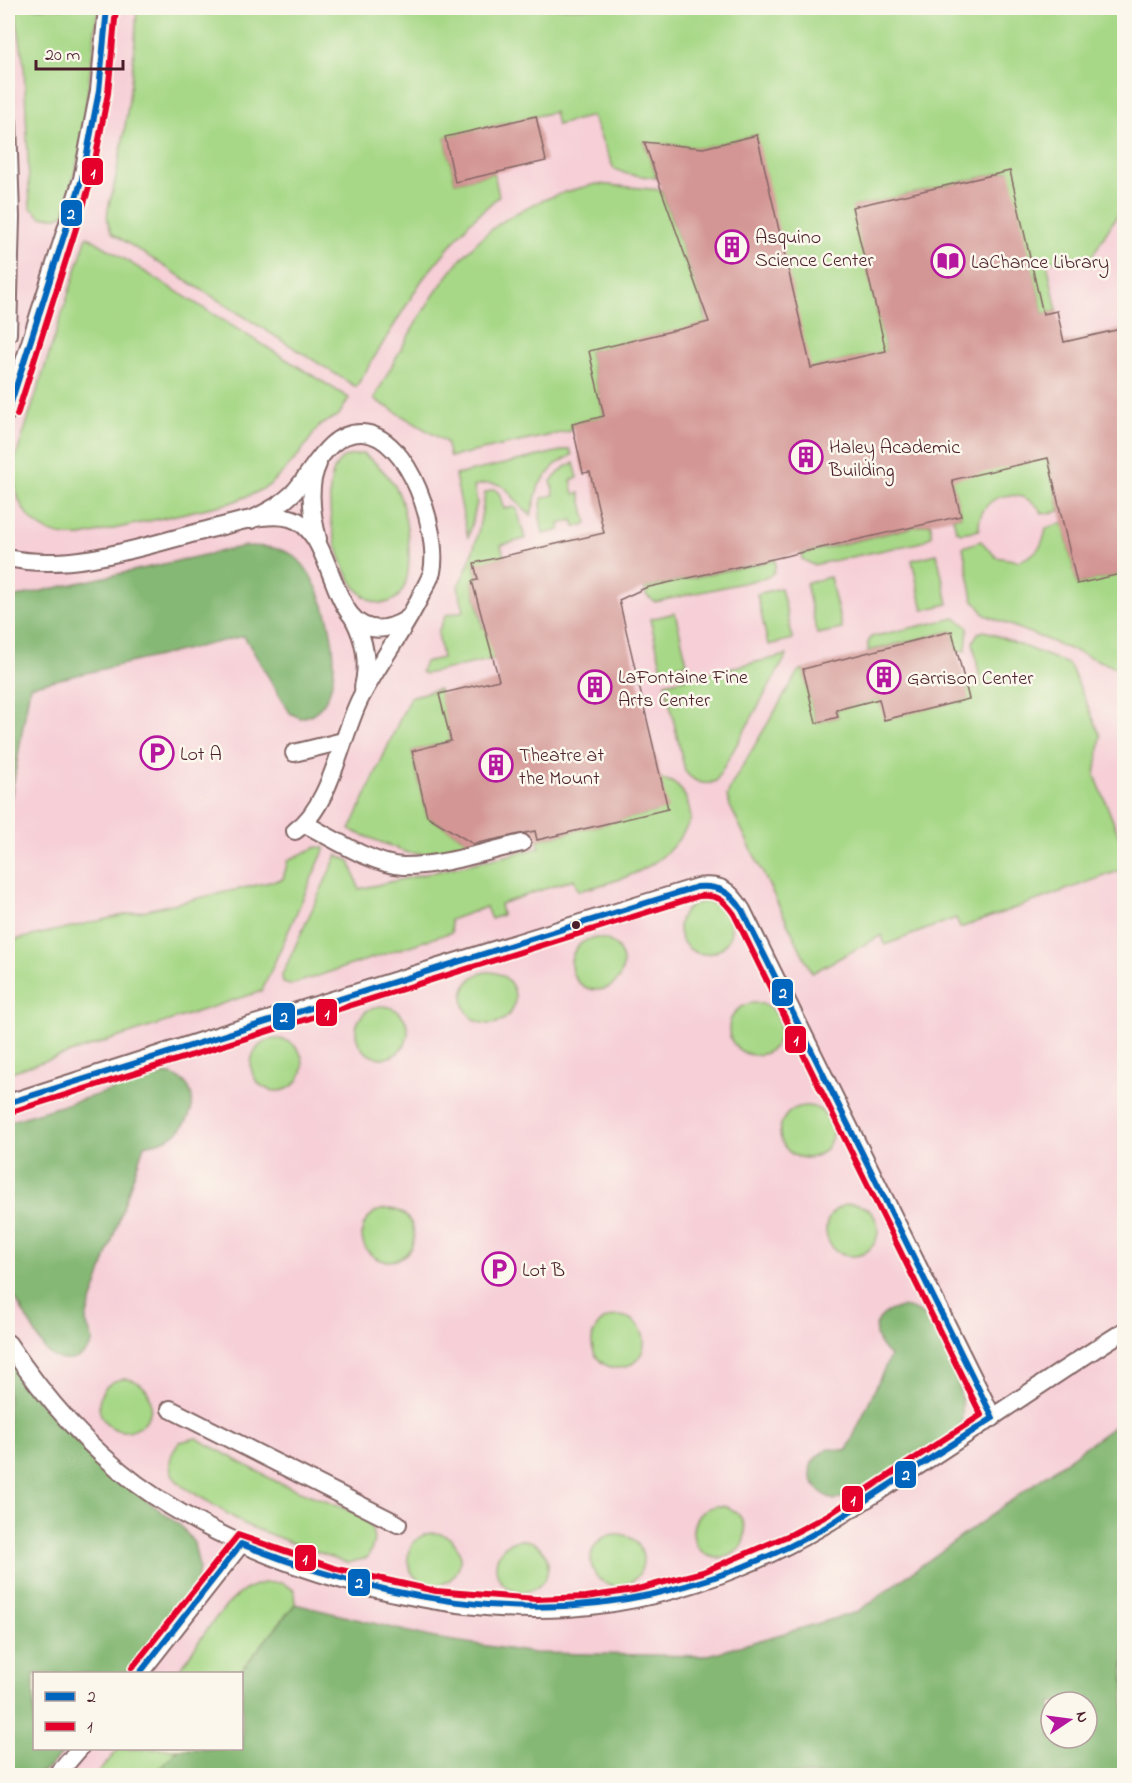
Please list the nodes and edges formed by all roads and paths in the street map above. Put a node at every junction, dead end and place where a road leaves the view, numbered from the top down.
1 (106, 8) edge
2 (8, 122) edge
3 (8, 334) edge
4 (8, 412) edge
5 (326, 450) junction
6 (251, 520) junction
7 (321, 549) junction
8 (8, 558) edge
9 (414, 612) junction
10 (353, 618) junction
11 (360, 699) junction
12 (343, 741) junction
13 (294, 753) dead end
14 (522, 843) dead end
15 (8, 1103) edge
16 (1125, 1331) edge
17 (8, 1343) edge
18 (170, 1409) dead end
19 (993, 1418) junction
20 (398, 1524) dead end
21 (241, 1544) junction
22 (141, 1672) edge
23 (79, 1750) edge
24 (56, 1776) edge

1 - 4 lane
2 - 3 lane
5 - 6 lane
5 - 7 lane
5 - 9 lane
6 - 7 lane
6 - 8 lane
7 - 10 lane
9 - 10 lane
9 - 11 lane
10 - 11 lane
11 - 12 lane
12 - 13 lane
12 - 14 lane
15 - 19 lane
16 - 19 lane
17 - 21 lane
18 - 20 lane
19 - 21 lane
21 - 22 lane
23 - 24 lane

